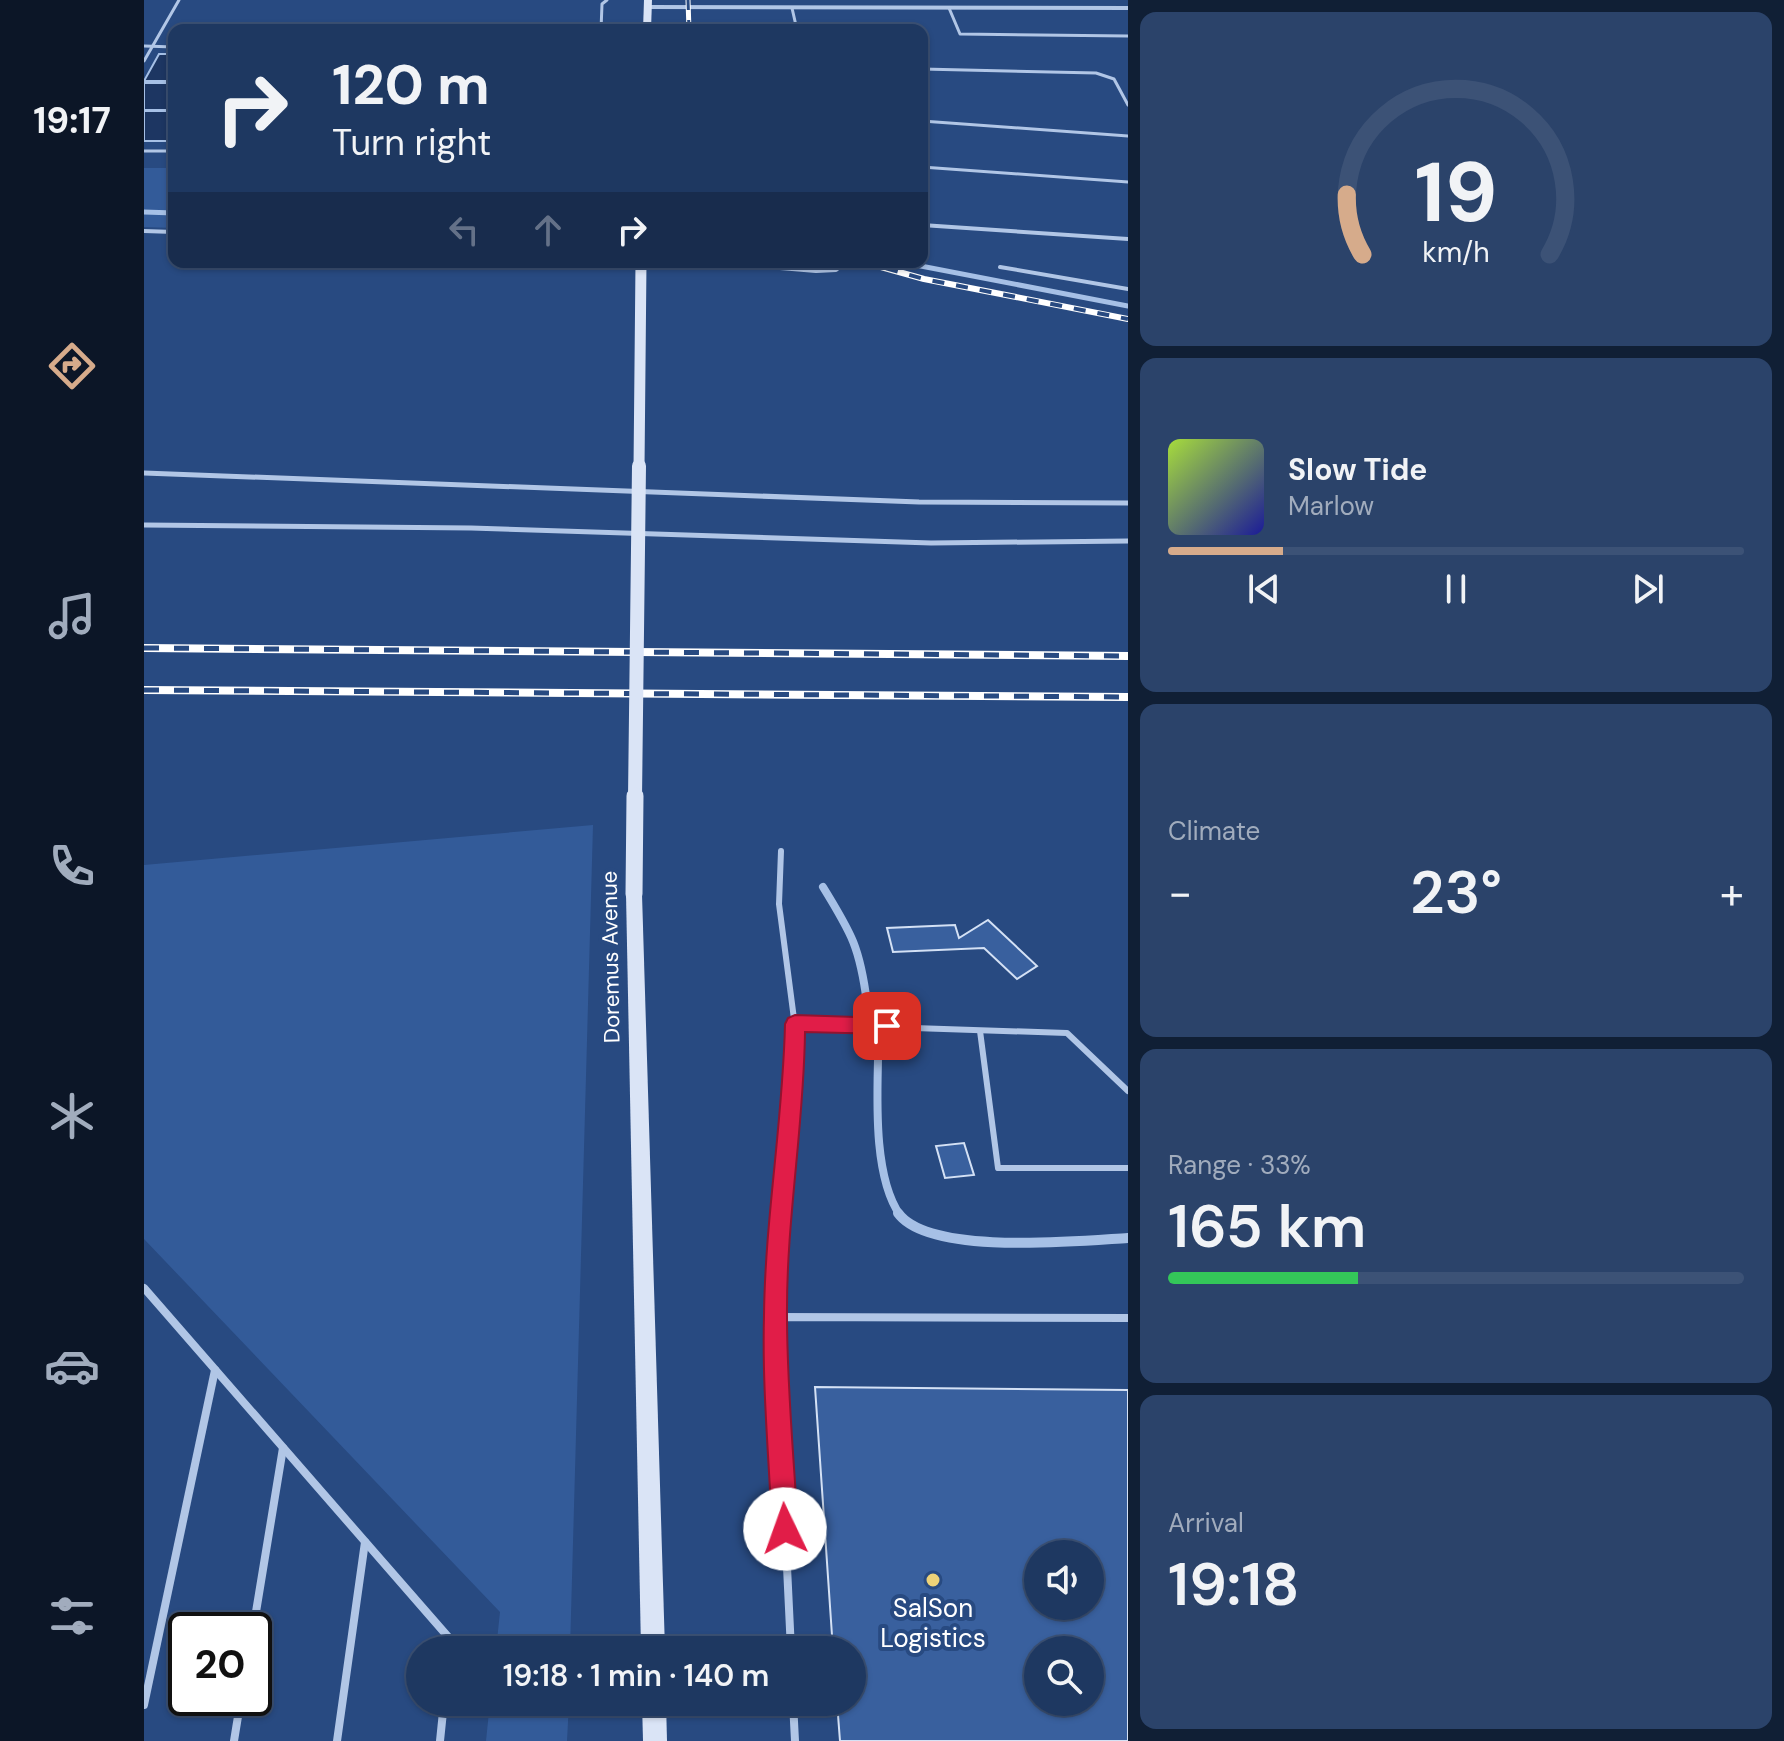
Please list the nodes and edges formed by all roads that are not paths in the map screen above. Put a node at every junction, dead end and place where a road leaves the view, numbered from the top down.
1 (179, 0) edge
2 (607, 0) edge
3 (648, 3) edge
4 (792, 8) junction
5 (949, 8) junction
6 (1128, 8) edge
7 (601, 24) edge
8 (647, 24) edge
9 (796, 24) edge
10 (1128, 36) edge
11 (144, 46) edge
12 (153, 46) junction
13 (168, 47) edge
14 (144, 61) edge
15 (928, 69) edge
16 (1128, 105) edge
17 (928, 121) edge
18 (1128, 136) edge
19 (144, 151) edge
20 (168, 151) edge
21 (928, 167) edge
22 (1128, 182) edge
23 (928, 225) edge
24 (144, 231) edge
25 (168, 232) edge
26 (1128, 239) edge
27 (1000, 267) dead end
28 (641, 268) edge
29 (779, 268) edge
30 (838, 268) edge
31 (1128, 289) edge
32 (144, 473) edge
33 (1128, 503) edge
34 (144, 525) edge
35 (1128, 541) edge
36 (781, 851) dead end
37 (795, 1024) junction
38 (980, 1031) junction
39 (1128, 1091) edge
40 (1128, 1168) edge
41 (144, 1288) edge
42 (775, 1317) junction
43 (1128, 1318) edge
44 (215, 1370) junction
45 (283, 1448) junction
46 (365, 1542) junction
47 (256, 1612) edge
48 (447, 1636) edge
49 (653, 1636) edge
50 (790, 1636) edge
51 (144, 1705) edge
52 (238, 1716) edge
53 (443, 1716) edge
54 (654, 1716) edge
55 (794, 1716) edge
56 (234, 1741) edge
57 (337, 1741) edge
58 (440, 1741) edge
59 (655, 1741) edge
60 (795, 1741) edge

1 - 12 lane
2 - 7 lane
3 - 4 street
3 - 8 main road
4 - 5 street
4 - 9 lane
5 - 6 street
5 - 10 lane
11 - 12 lane
12 - 13 lane
12 - 14 lane
15 - 16 lane
17 - 18 lane
19 - 20 lane
21 - 22 lane
23 - 26 lane
24 - 25 lane
27 - 31 lane
28 - 49 main road, Doremus Avenue, bridge
29 - 30 lane
32 - 33 lane
34 - 35 lane
36 - 37 lane
37 - 38 lane
37 - 42 lane
38 - 39 lane
38 - 40 lane
41 - 44 lane
42 - 43 lane
42 - 50 lane
44 - 45 lane
44 - 51 lane
45 - 46 lane
45 - 47 lane
46 - 48 lane
46 - 57 lane
52 - 56 lane
53 - 58 lane
54 - 59 main road
55 - 60 lane

